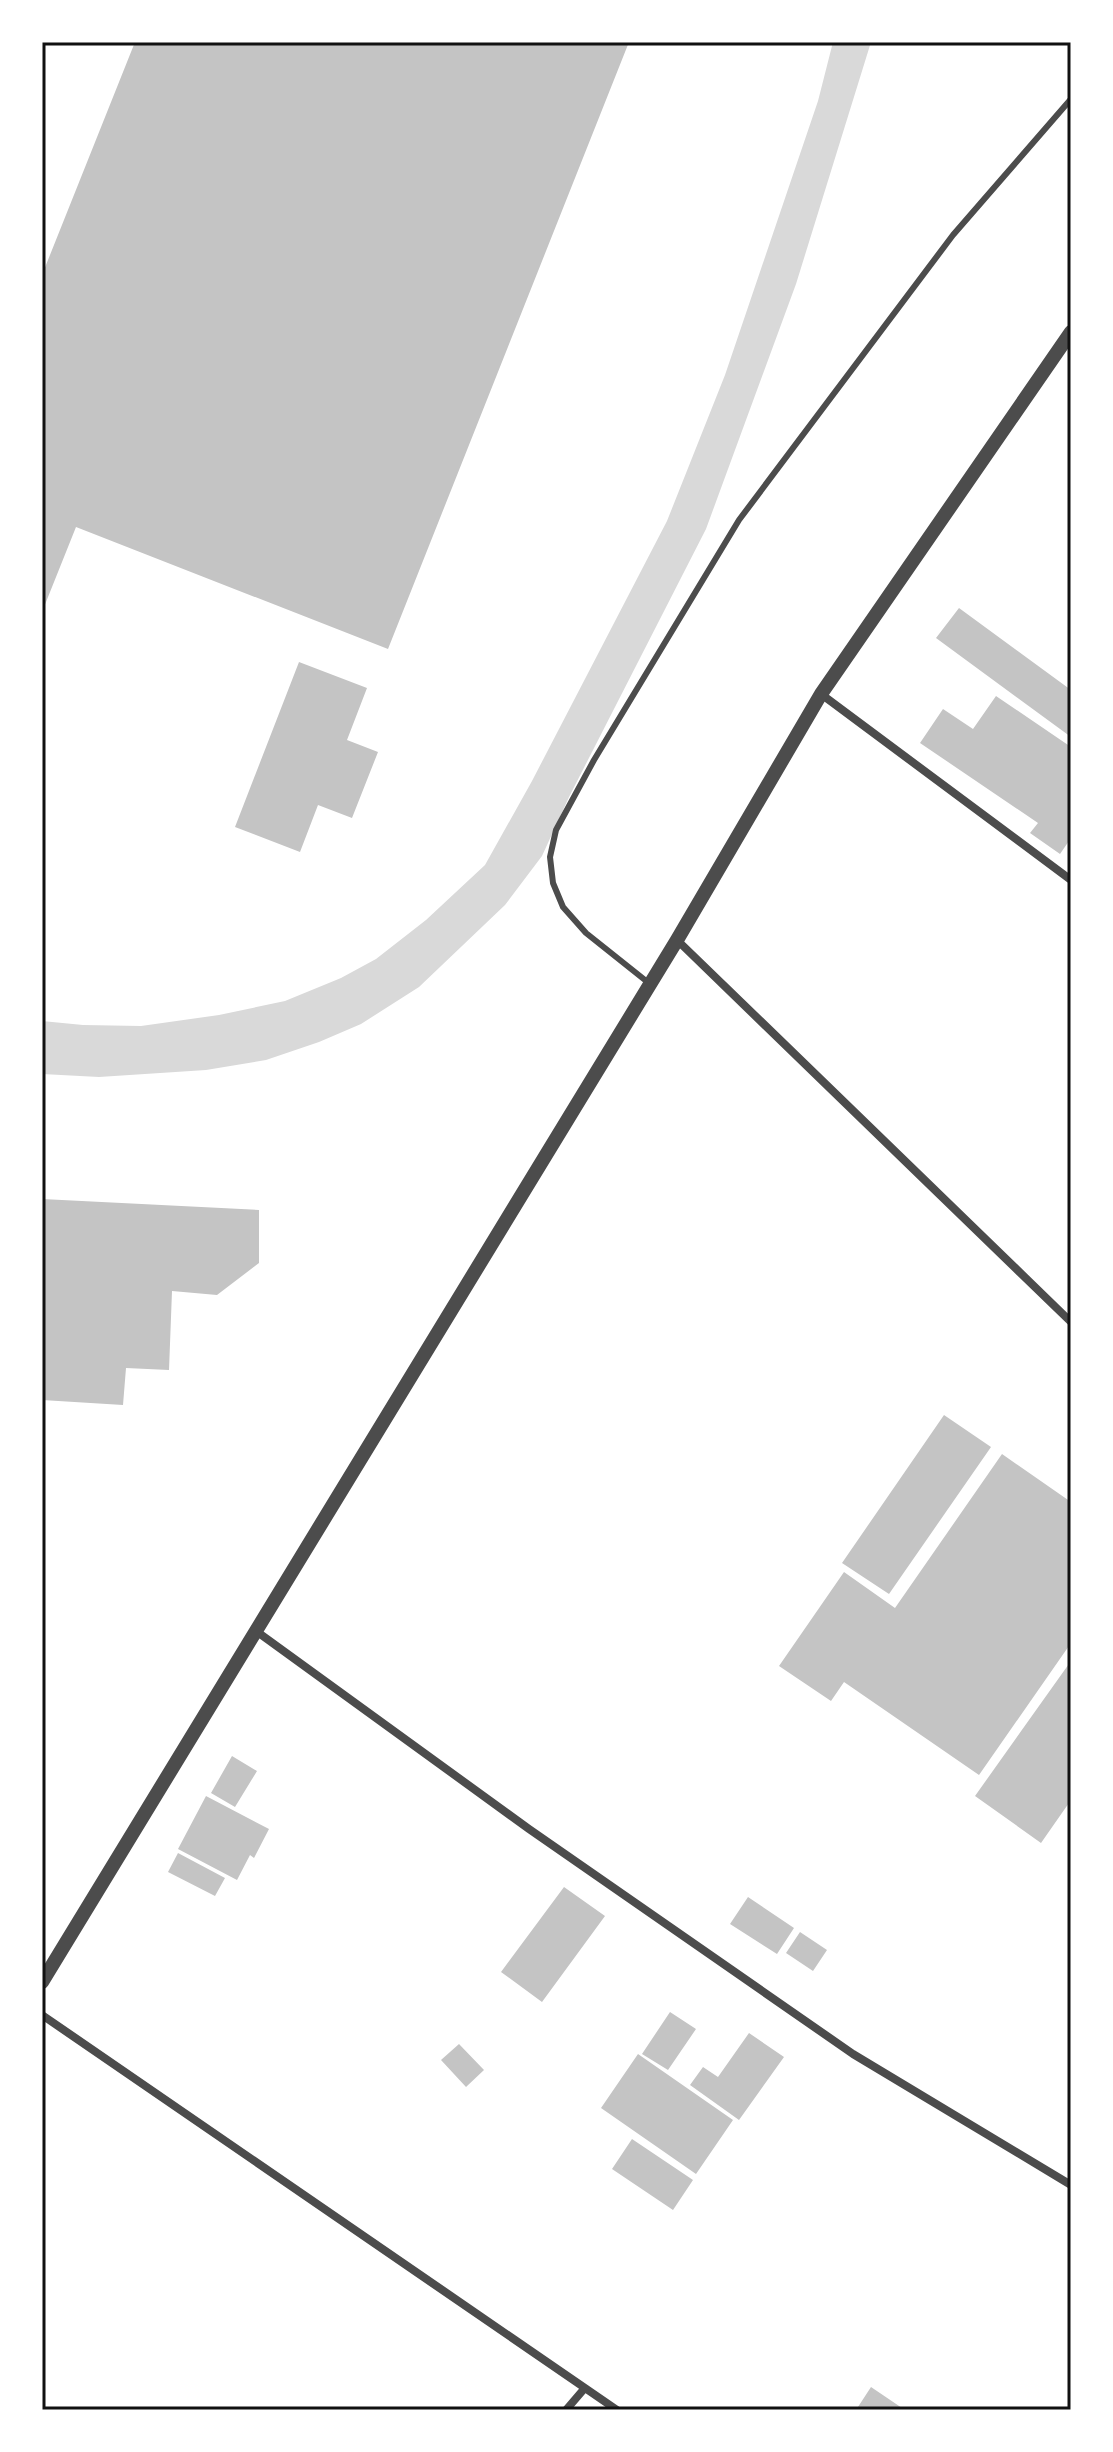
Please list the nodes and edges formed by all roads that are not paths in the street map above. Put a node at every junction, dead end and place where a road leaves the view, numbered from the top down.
1 (1071, 99) edge
2 (1071, 332) edge
3 (821, 694) junction
4 (1071, 880) edge
5 (677, 940) junction
6 (650, 984) junction
7 (1071, 1322) edge
8 (256, 1631) junction
9 (42, 1982) edge
10 (42, 2015) edge
11 (1071, 2185) edge
12 (584, 2389) junction
13 (566, 2410) edge
14 (617, 2410) edge

1 - 6 lane
2 - 3 street
3 - 4 street
3 - 5 street
5 - 6 street
5 - 7 street
6 - 8 street
8 - 9 street
8 - 11 street
10 - 12 street
12 - 13 street
12 - 14 street

